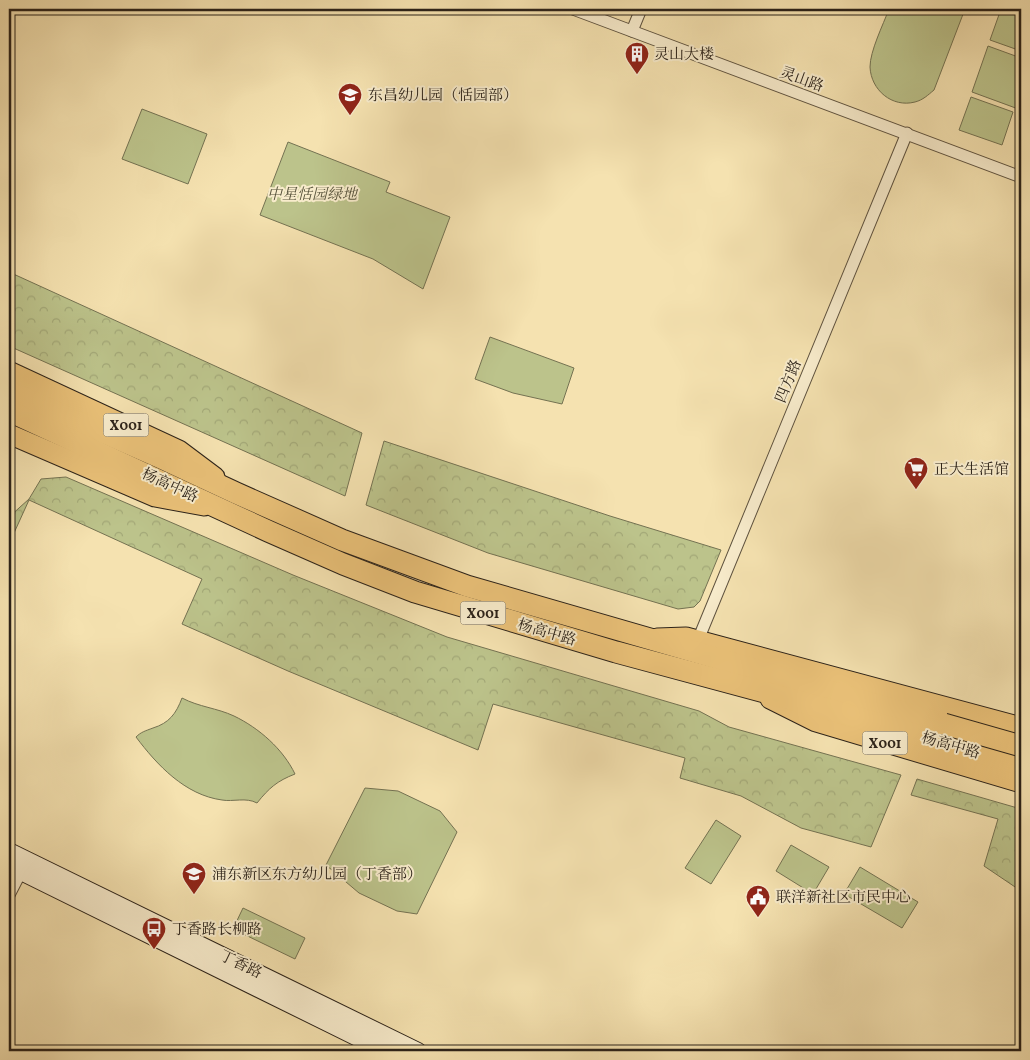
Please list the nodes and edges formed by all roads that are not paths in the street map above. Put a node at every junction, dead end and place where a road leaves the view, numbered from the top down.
1 (573, 9) edge
2 (640, 9) edge
3 (632, 31) junction
4 (907, 134) junction
5 (1021, 177) edge
6 (9, 371) edge
7 (9, 392) edge
8 (9, 411) edge
9 (9, 434) edge
10 (145, 462) junction
11 (236, 493) junction
12 (223, 510) junction
13 (646, 638) junction
14 (698, 640) junction
15 (753, 690) junction
16 (1021, 727) edge
17 (942, 732) junction
18 (1021, 746) edge
19 (1021, 765) edge
20 (1021, 784) edge
21 (9, 851) edge
22 (19, 866) edge
23 (9, 894) edge
24 (384, 1051) edge
25 (418, 1051) edge

1 - 3 street, 灵山路
2 - 3 street
3 - 4 street, 灵山路
4 - 5 street, 灵山路
4 - 14 street, 四方路
6 - 11 main road, 杨高中路 / X001
7 - 10 highway, 杨高中路 / X001
8 - 10 highway, 杨高中路 / X001
9 - 12 main road, X001
10 - 11 highway, 杨高中路 / X001
10 - 12 highway, 杨高中路 / X001
11 - 13 highway, 杨高中路 / X001
12 - 15 highway, 杨高中路 / X001
13 - 14 main road, 杨高中路 / X001
13 - 17 highway, 杨高中路 / X001
14 - 16 main road, 杨高中路 / X001
15 - 17 highway, 杨高中路
15 - 20 main road, X001
17 - 18 highway, 杨高中路 / X001, bridge
17 - 19 highway, 杨高中路 / X001
21 - 22 street, 丁香路
22 - 23 street
22 - 24 street, 丁香路
22 - 25 street, 丁香路

